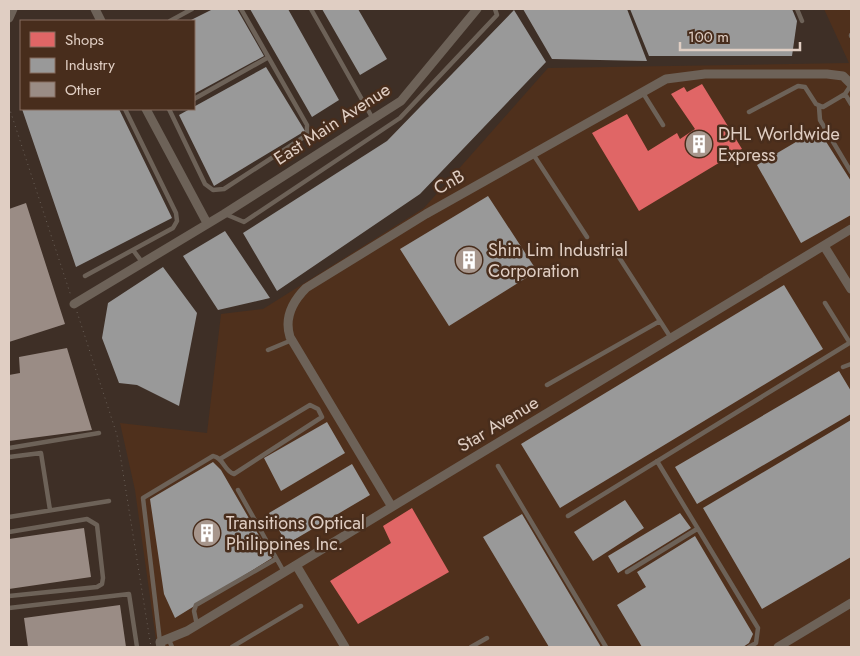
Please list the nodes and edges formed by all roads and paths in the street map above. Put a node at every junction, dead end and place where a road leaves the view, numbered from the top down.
1 (13, 9) edge
2 (94, 9) edge
3 (192, 9) edge
4 (241, 9) edge
5 (311, 9) edge
6 (477, 9) edge
7 (495, 9) edge
8 (797, 9) edge
9 (9, 18) edge
10 (100, 20) edge
11 (172, 20) edge
12 (802, 21) dead end
13 (267, 58) junction
14 (851, 85) edge
15 (642, 91) junction
16 (845, 94) junction
17 (195, 98) edge
18 (851, 104) edge
19 (9, 106) edge
20 (819, 106) junction
21 (125, 110) edge
22 (147, 110) edge
23 (170, 110) edge
24 (749, 112) dead end
25 (373, 119) junction
26 (663, 124) dead end
27 (533, 154) junction
28 (851, 172) edge
29 (224, 214) junction
30 (207, 223) junction
31 (851, 229) edge
32 (587, 237) dead end
33 (824, 246) junction
34 (133, 250) junction
35 (615, 252) dead end
36 (142, 262) junction
37 (85, 276) dead end
38 (851, 289) edge
39 (825, 303) dead end
40 (74, 304) junction
41 (660, 321) junction
42 (671, 338) junction
43 (292, 340) junction
44 (850, 343) edge
45 (268, 350) dead end
46 (851, 364) edge
47 (843, 367) dead end
48 (547, 384) dead end
49 (330, 402) junction
50 (318, 408) junction
51 (99, 433) dead end
52 (9, 448) edge
53 (9, 457) edge
54 (220, 459) junction
55 (657, 461) junction
56 (498, 466) dead end
57 (238, 490) dead end
58 (109, 501) dead end
59 (392, 506) junction
60 (50, 510) junction
61 (568, 516) dead end
62 (9, 517) edge
63 (697, 529) junction
64 (9, 532) edge
65 (276, 559) junction
66 (296, 565) junction
67 (284, 572) junction
68 (628, 572) dead end
69 (9, 596) edge
70 (851, 604) edge
71 (301, 606) dead end
72 (9, 608) edge
73 (196, 625) junction
74 (487, 638) dead end
75 (165, 644) edge
76 (137, 647) edge
77 (151, 647) edge
78 (232, 647) edge
79 (345, 647) edge
80 (471, 647) edge
81 (606, 647) edge
82 (750, 647) edge
83 (778, 647) edge

1 - 9 street
2 - 10 street
3 - 11 lane
4 - 13 lane
5 - 25 lane
6 - 25 street, East Main Avenue
7 - 29 lane
8 - 12 lane
13 - 17 lane
13 - 23 lane
14 - 15 street, CnB
14 - 16 lane
15 - 26 lane
15 - 27 street, CnB
16 - 18 lane
16 - 20 lane
19 - 40 path
20 - 24 lane
20 - 28 lane
21 - 34 lane
22 - 30 street
25 - 29 street, East Main Avenue
27 - 32 lane
27 - 43 street, CnB
29 - 30 street, East Main Avenue
30 - 36 street, East Main Avenue
31 - 33 street, Star Avenue
33 - 38 street
33 - 42 street, Star Avenue
34 - 36 lane
34 - 37 lane
35 - 41 lane
36 - 40 street, East Main Avenue
39 - 44 lane
40 - 77 path
41 - 42 lane
41 - 48 lane
42 - 59 street, Star Avenue
43 - 45 lane
43 - 49 street, CnB
44 - 55 lane
46 - 47 lane
49 - 50 lane
49 - 59 street, CnB
50 - 54 lane
50 - 54 lane
51 - 52 lane
53 - 60 lane
54 - 75 lane
55 - 61 lane
55 - 63 lane
56 - 81 lane
57 - 65 lane
58 - 60 lane
59 - 66 street, Star Avenue
60 - 62 lane
63 - 68 lane
63 - 82 lane
64 - 69 lane
65 - 67 lane
65 - 73 lane
66 - 67 street, Star Avenue
66 - 79 street
67 - 73 street, Star Avenue
70 - 83 street
71 - 78 lane
72 - 76 lane
73 - 75 street, Star Avenue
74 - 80 lane

